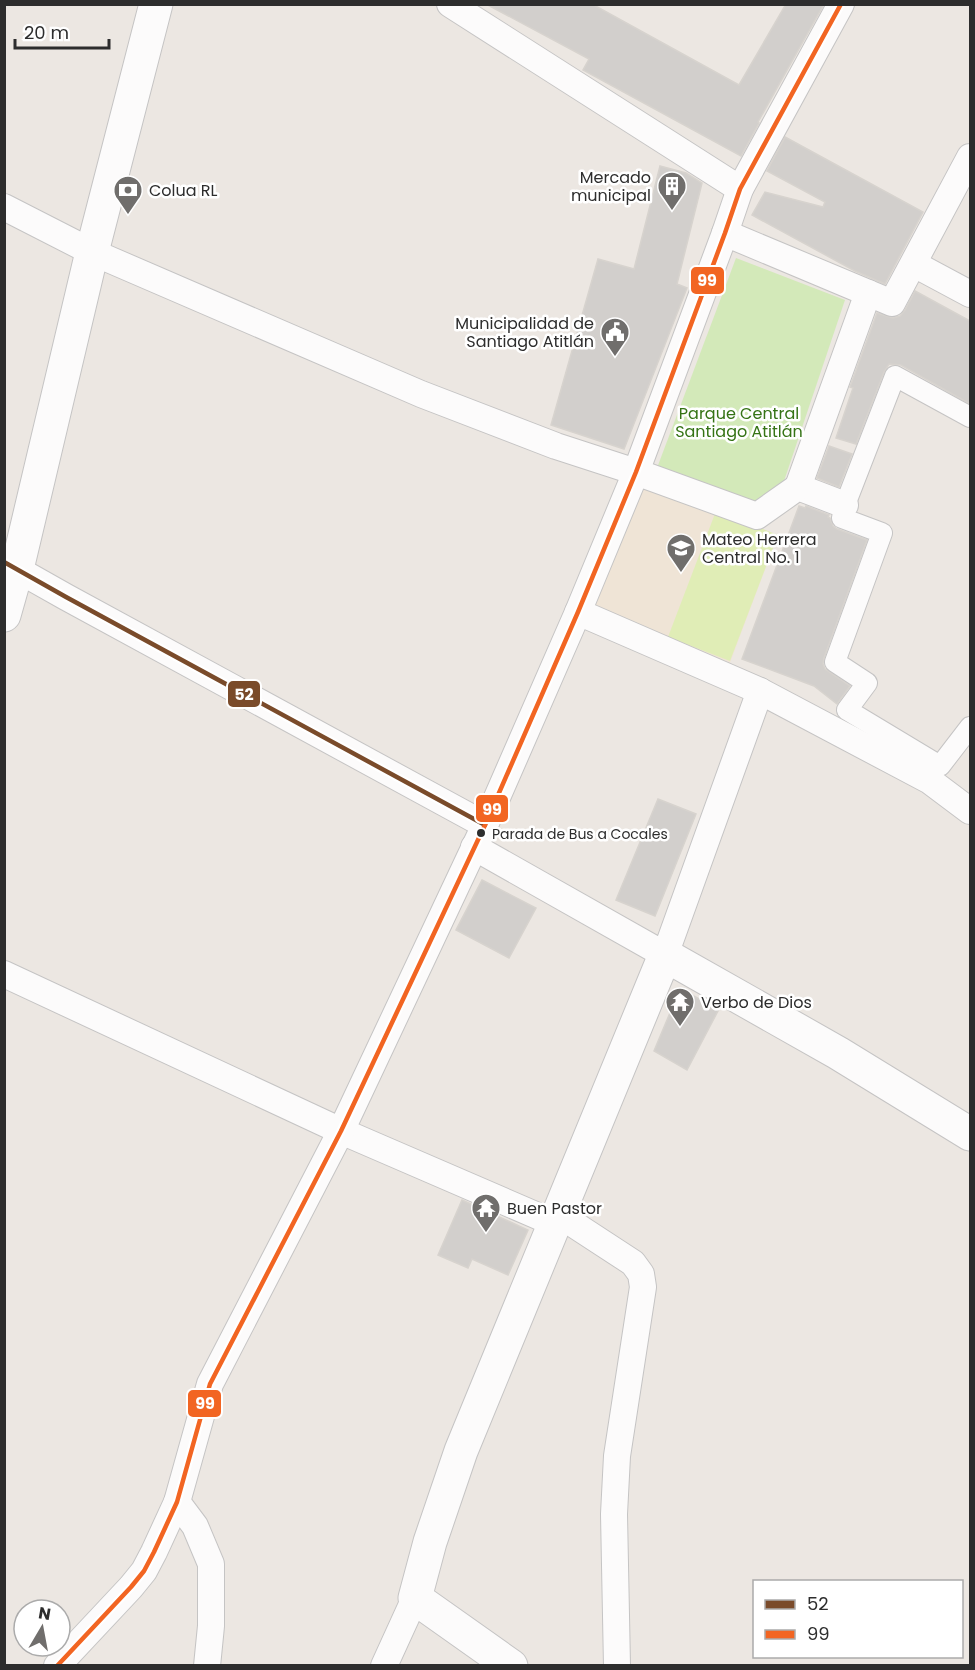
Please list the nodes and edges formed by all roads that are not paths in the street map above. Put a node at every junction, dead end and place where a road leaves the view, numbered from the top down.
1 (156, 4) edge
2 (450, 4) edge
3 (841, 4) edge
4 (970, 157) edge
5 (740, 189) junction
6 (4, 207) edge
7 (725, 233) junction
8 (92, 252) junction
9 (914, 264) junction
10 (868, 293) junction
11 (970, 294) edge
12 (970, 417) edge
13 (636, 472) junction
14 (798, 487) junction
15 (845, 505) junction
16 (11, 565) edge
17 (578, 612) junction
18 (4, 615) edge
19 (760, 691) junction
20 (970, 726) edge
21 (970, 811) edge
22 (479, 836) junction
23 (665, 956) junction
24 (4, 974) edge
25 (341, 1131) junction
26 (970, 1134) edge
27 (556, 1218) junction
28 (177, 1502) junction
29 (415, 1598) junction
30 (57, 1665) edge
31 (207, 1665) edge
32 (384, 1665) edge
33 (511, 1665) edge
34 (617, 1665) edge

1 - 8 main road
2 - 5 street
3 - 5 street
4 - 9 street
5 - 7 street
6 - 8 street
7 - 10 street
7 - 13 street
8 - 13 street
8 - 16 main road
9 - 10 street
9 - 11 street
10 - 14 street
12 - 15 street
13 - 14 street
13 - 17 street
14 - 15 street
15 - 20 street
16 - 18 main road
16 - 22 street
17 - 19 street
17 - 22 street
19 - 21 street
19 - 23 street
22 - 23 street
22 - 25 street
23 - 26 main road
23 - 27 main road
24 - 25 street
25 - 27 street
25 - 28 street
27 - 29 main road
27 - 34 street
28 - 30 street
28 - 31 street
29 - 32 street
29 - 33 main road

